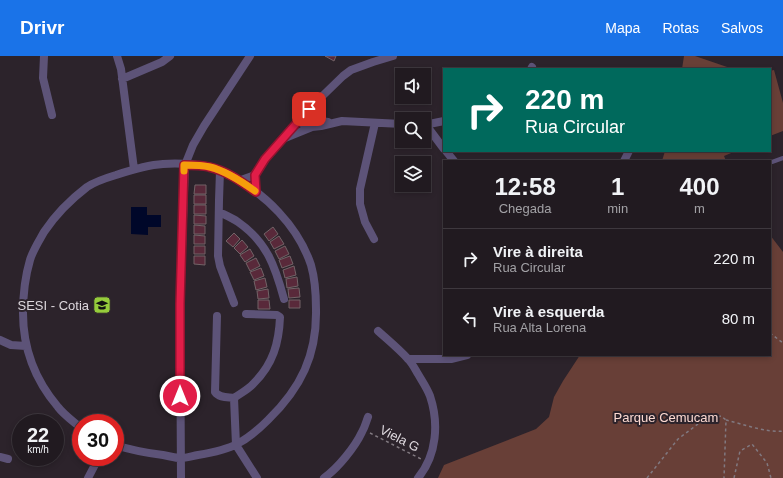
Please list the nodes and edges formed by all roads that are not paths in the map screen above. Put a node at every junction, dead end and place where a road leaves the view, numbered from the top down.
1 (44, 56) edge
2 (117, 56) edge
3 (170, 56) edge
4 (250, 56) edge
5 (393, 56) edge
6 (122, 79) junction
7 (309, 109) junction
8 (52, 115) dead end
9 (443, 121) edge
10 (298, 122) junction
11 (330, 123) junction
12 (375, 123) junction
13 (395, 124) edge
14 (431, 124) edge
15 (312, 127) junction
16 (431, 132) edge
17 (282, 140) junction
18 (443, 148) edge
19 (447, 152) edge
20 (783, 158) edge
21 (453, 160) edge
22 (772, 162) dead end
23 (184, 165) junction
24 (134, 169) junction
25 (220, 170) junction
26 (255, 175) junction
27 (241, 180) junction
28 (256, 192) junction
29 (219, 212) junction
30 (374, 240) dead end
31 (284, 299) dead end
32 (234, 303) dead end
33 (246, 314) dead end
34 (216, 316) dead end
35 (378, 331) dead end
36 (0, 340) edge
37 (26, 346) junction
38 (463, 356) edge
39 (408, 359) junction
40 (234, 398) junction
41 (368, 417) dead end
42 (72, 420) edge
43 (236, 445) junction
44 (124, 448) edge
45 (180, 458) junction
46 (94, 466) edge
47 (88, 478) edge
48 (181, 478) edge
49 (257, 478) edge
50 (324, 478) edge
51 (418, 478) edge

1 - 8 street
2 - 6 street
3 - 6 street
4 - 23 street
5 - 7 street
6 - 24 street
7 - 10 street
7 - 11 street
9 - 14 street
10 - 15 street
10 - 17 street
11 - 12 street
11 - 15 street
12 - 13 street
12 - 30 street
15 - 17 street
16 - 18 street
17 - 26 street
19 - 21 street
20 - 22 lane
23 - 24 street
23 - 25 street
23 - 45 street
24 - 37 street
25 - 27 street
25 - 29 street
26 - 27 street
26 - 28 street
27 - 28 street
28 - 43 street
29 - 31 street
29 - 32 street
33 - 40 street
34 - 40 street
35 - 39 street
36 - 37 street
37 - 42 street
38 - 39 street
39 - 51 street
40 - 43 street
41 - 50 street
43 - 45 street
43 - 49 street
44 - 45 street
45 - 48 street
46 - 47 street

